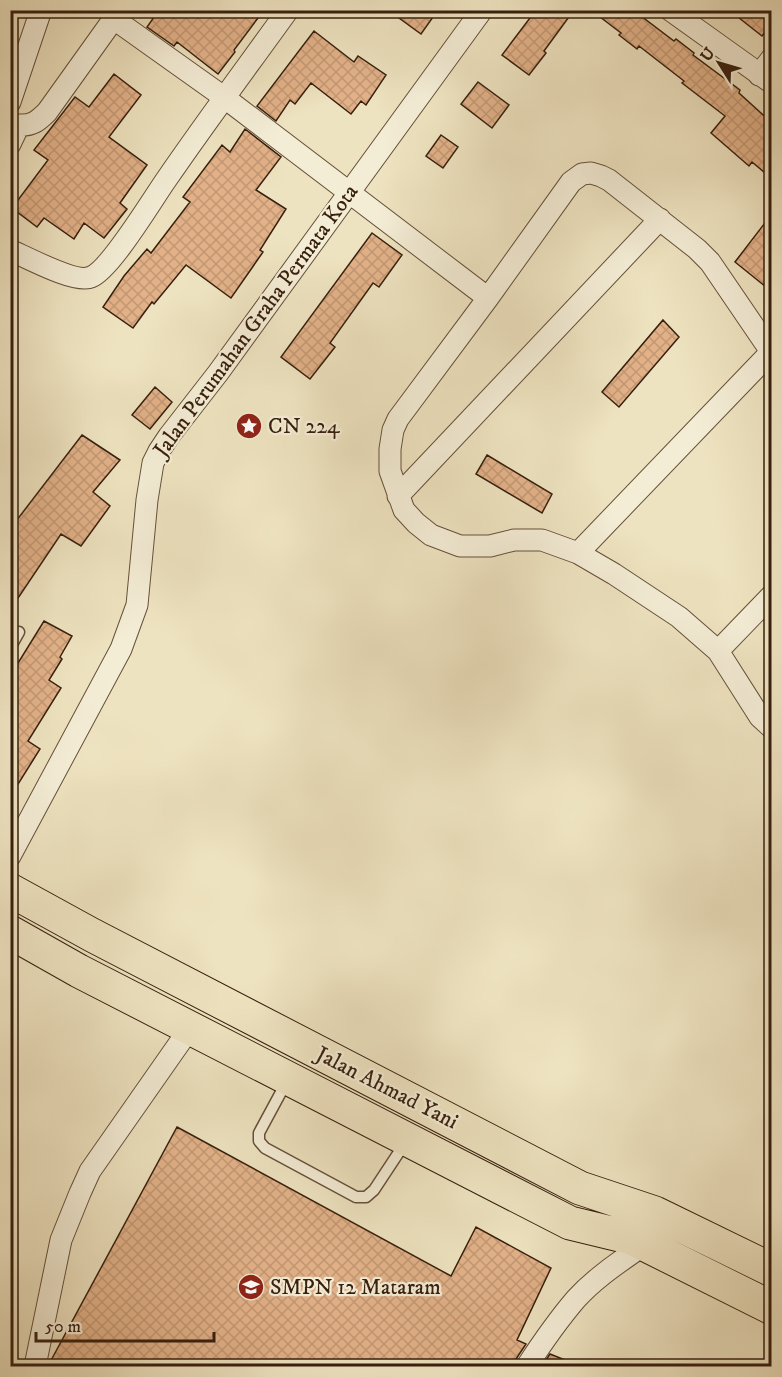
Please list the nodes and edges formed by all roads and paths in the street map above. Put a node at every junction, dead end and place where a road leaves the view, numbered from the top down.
1 (41, 10) edge
2 (288, 10) edge
3 (482, 10) edge
4 (670, 10) edge
5 (117, 15) edge
6 (767, 72) edge
7 (225, 98) junction
8 (10, 103) edge
9 (15, 134) edge
10 (349, 192) junction
11 (660, 219) junction
12 (10, 250) edge
13 (488, 298) junction
14 (771, 352) edge
15 (398, 496) junction
16 (578, 553) junction
17 (771, 595) edge
18 (19, 632) dead end
19 (10, 648) edge
20 (718, 651) junction
21 (771, 728) edge
22 (10, 856) edge
23 (10, 890) edge
24 (10, 932) edge
25 (92, 935) junction
26 (79, 971) junction
27 (190, 1028) junction
28 (288, 1079) junction
29 (406, 1140) junction
30 (639, 1241) junction
31 (771, 1270) edge
32 (771, 1308) edge
33 (35, 1366) edge
34 (527, 1366) edge

1 - 8 street
2 - 7 street
3 - 10 street, Jalan Perumahan Graha Permata Kota
4 - 6 street
5 - 7 street
5 - 9 street
7 - 10 street
7 - 12 street
8 - 9 street
10 - 13 street
10 - 22 street, Jalan Perumahan Graha Permata Kota
11 - 13 street
11 - 14 street
11 - 15 street
13 - 15 street
14 - 16 street
15 - 16 street
16 - 20 street
17 - 20 street
18 - 19 lane
20 - 21 street
23 - 25 highway, Jalan Ahmad Yani
24 - 26 highway
25 - 26 highway
25 - 31 highway, Jalan Ahmad Yani
26 - 27 highway
27 - 28 highway
27 - 33 street
28 - 29 highway
28 - 29 lane
29 - 30 highway
30 - 32 highway
30 - 34 street

